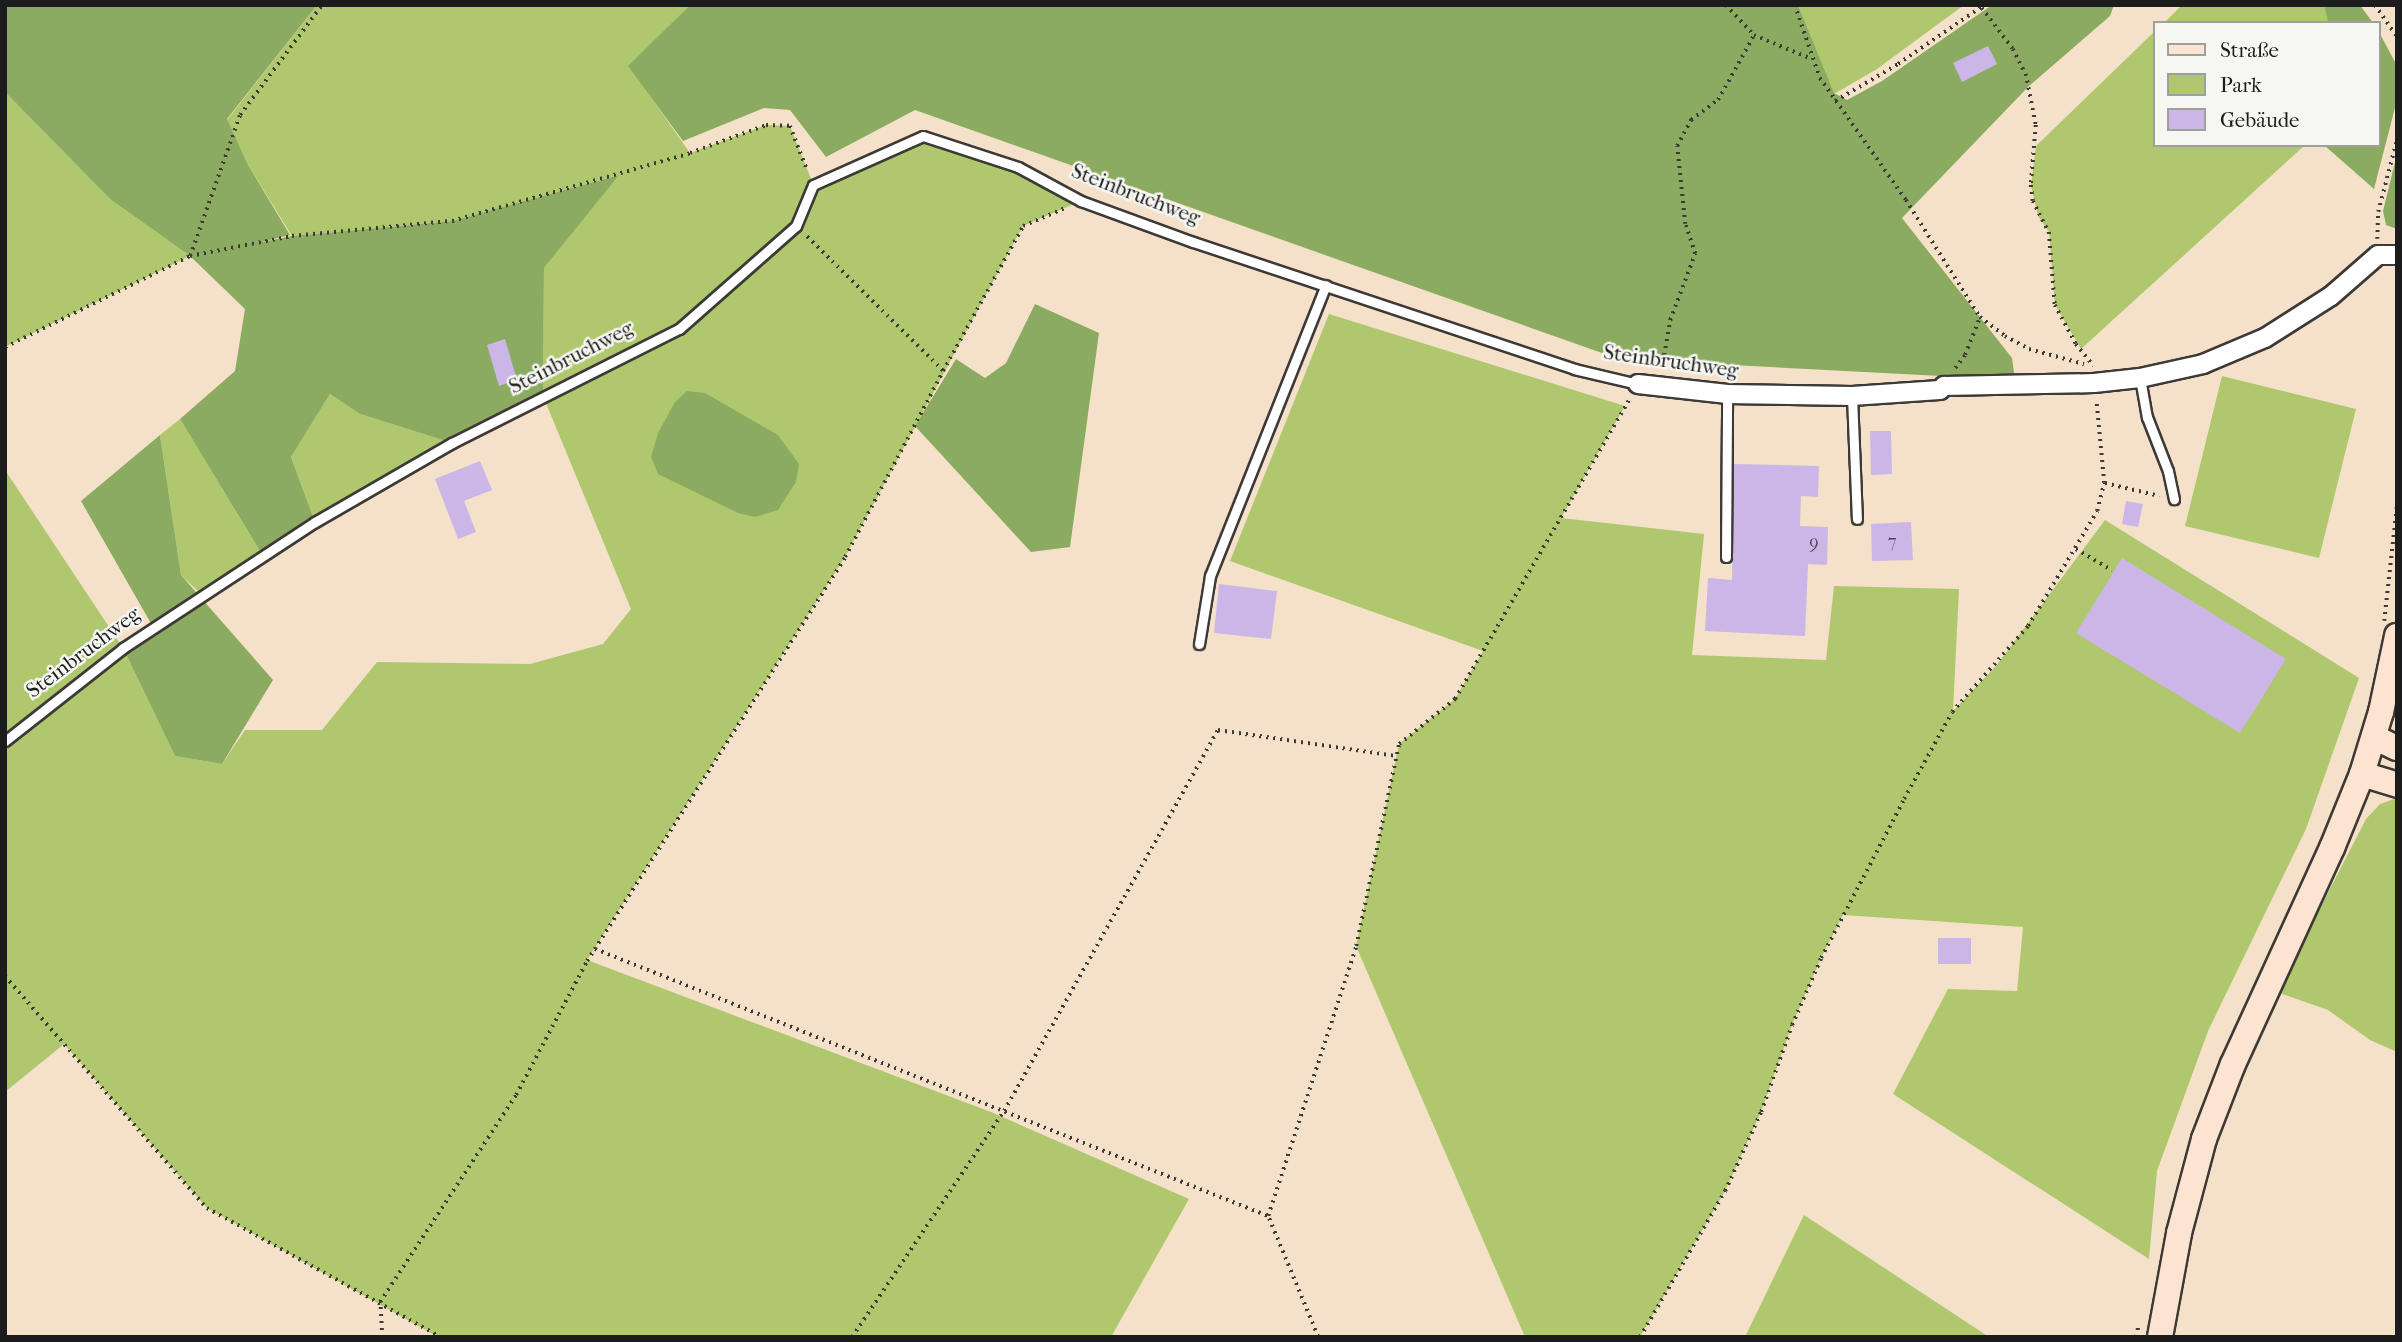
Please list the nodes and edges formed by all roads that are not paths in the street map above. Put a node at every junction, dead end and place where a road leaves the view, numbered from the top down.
1 (2397, 255) edge
2 (1326, 285) junction
3 (2140, 378) junction
4 (1638, 384) joint
5 (1727, 394) junction
6 (1852, 396) junction
7 (2174, 499) road end
8 (1857, 519) dead end
9 (1726, 557) dead end
10 (2397, 636) edge
11 (1199, 644) dead end
12 (2374, 737) junction
13 (5, 741) edge
14 (2397, 748) edge
15 (2362, 774) junction
16 (2397, 785) edge
17 (2160, 1337) edge

1 - 3 street, Steinbruchweg
2 - 4 lane, Steinbruchweg
2 - 11 lane
2 - 13 lane, Steinbruchweg
3 - 6 street, Steinbruchweg
3 - 7 lane
4 - 5 street, Steinbruchweg
5 - 6 street, Steinbruchweg
5 - 9 lane
6 - 8 lane
10 - 12 street
12 - 14 street
12 - 15 street
15 - 16 street
15 - 17 street

